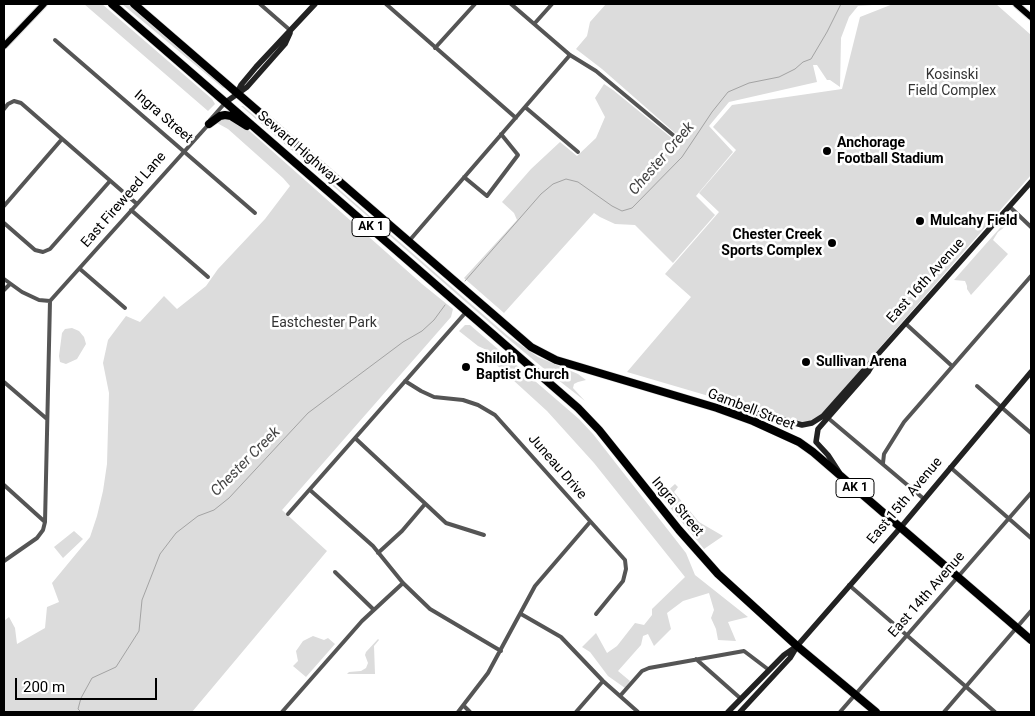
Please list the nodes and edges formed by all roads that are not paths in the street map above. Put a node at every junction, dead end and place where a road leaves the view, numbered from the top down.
1 (44, 4) edge
2 (112, 4) edge
3 (134, 4) edge
4 (260, 4) edge
5 (315, 4) edge
6 (386, 4) edge
7 (474, 4) edge
8 (512, 4) edge
9 (552, 4) edge
10 (1016, 4) edge
11 (1031, 17) edge
12 (535, 24) junction
13 (291, 31) junction
14 (55, 40) dead end
15 (4, 46) edge
16 (435, 48) junction
17 (570, 55) junction
18 (237, 93) junction
19 (226, 102) junction
20 (525, 107) junction
21 (4, 109) edge
22 (516, 118) junction
23 (209, 124) junction
24 (501, 134) junction
25 (62, 139) junction
26 (679, 140) dead end
27 (274, 144) junction
28 (183, 151) junction
29 (578, 152) dead end
30 (464, 177) junction
31 (110, 181) junction
32 (1031, 182) edge
33 (137, 204) junction
34 (4, 206) edge
35 (1010, 207) junction
36 (131, 210) junction
37 (255, 213) dead end
38 (4, 223) edge
39 (1031, 227) edge
40 (408, 242) junction
41 (80, 269) junction
42 (1031, 276) edge
43 (208, 277) dead end
44 (4, 279) edge
45 (10, 284) junction
46 (4, 290) edge
47 (476, 300) joint
48 (50, 301) junction
49 (125, 308) dead end
50 (467, 311) junction
51 (906, 324) junction
52 (880, 352) junction
53 (952, 366) junction
54 (1031, 372) edge
55 (405, 380) junction
56 (4, 382) edge
57 (977, 386) dead end
58 (717, 408) junction
59 (1001, 408) junction
60 (828, 418) junction
61 (47, 419) junction
62 (1031, 433) edge
63 (355, 438) junction
64 (883, 463) junction
65 (950, 467) junction
66 (843, 478) junction
67 (4, 485) edge
68 (310, 490) junction
69 (1031, 492) edge
70 (924, 499) junction
71 (425, 504) junction
72 (288, 514) dead end
73 (1008, 518) junction
74 (45, 522) junction
75 (590, 522) junction
76 (901, 527) junction
77 (484, 535) dead end
78 (1031, 538) edge
79 (378, 552) junction
80 (4, 561) edge
81 (335, 572) dead end
82 (958, 576) junction
83 (403, 583) junction
84 (849, 585) junction
85 (373, 609) junction
86 (1031, 611) edge
87 (521, 614) junction
88 (596, 614) dead end
89 (1017, 628) junction
90 (906, 635) junction
91 (1031, 640) edge
92 (797, 646) junction
93 (501, 651) junction
94 (696, 660) junction
95 (769, 670) junction
96 (603, 681) junction
97 (966, 687) junction
98 (855, 694) junction
99 (620, 696) junction
100 (740, 698) junction
101 (464, 706) junction
102 (282, 712) edge
103 (458, 712) edge
104 (470, 712) edge
105 (576, 712) edge
106 (638, 712) edge
107 (728, 712) edge
108 (740, 712) edge
109 (840, 712) edge
110 (876, 712) edge
111 (944, 712) edge
112 (995, 712) edge

1 - 15 main road
2 - 19 highway, Seward Highway / AK 1
3 - 18 highway, Seward Highway / AK 1
4 - 13 street
5 - 13 main road, East Fireweed Lane
6 - 16 street
7 - 16 street
8 - 12 street
9 - 12 street
10 - 11 main road
12 - 17 street
13 - 18 main road, East Fireweed Lane
14 - 28 street, Ingra Street
16 - 22 street
17 - 20 street
17 - 26 street
18 - 19 main road, East Fireweed Lane
18 - 40 highway, Seward Highway / AK 1
19 - 23 street, East Fireweed Lane
19 - 27 highway, Seward Highway / AK 1
20 - 22 street
20 - 29 street
21 - 25 street
22 - 24 street
23 - 27 highway
23 - 28 street, East Fireweed Lane
24 - 30 street
24 - 30 street
25 - 31 street
25 - 34 street
27 - 50 highway, Seward Highway / AK 1
28 - 33 street, East Fireweed Lane
28 - 37 street, Ingra Street
30 - 40 street
31 - 33 street
31 - 38 street
32 - 35 main road, East 16th Avenue
33 - 36 street, East Fireweed Lane
35 - 39 street
35 - 51 main road, East 16th Avenue
36 - 41 street, East Fireweed Lane
36 - 43 street
40 - 47 highway, Seward Highway / AK 1
41 - 48 street, East Fireweed Lane
41 - 49 street
42 - 53 street
44 - 45 street
45 - 46 street
45 - 48 street
47 - 58 highway, Gambell Street / AK 1
48 - 61 street
50 - 55 street
50 - 92 highway, Ingra Street / AK 1
51 - 52 main road, East 16th Avenue
51 - 53 street
52 - 58 main road, East 16th Avenue
52 - 60 main road, East 16th Avenue
53 - 64 street
54 - 59 main road, East 15th Avenue
55 - 63 street
55 - 75 street, Juneau Drive
56 - 61 street
57 - 59 street
58 - 66 highway, Gambell Street / AK 1
59 - 62 street
59 - 65 main road, East 15th Avenue
60 - 64 street
60 - 66 main road, East 16th Avenue
61 - 74 street
63 - 68 street
63 - 71 street
64 - 70 street
65 - 70 main road, East 15th Avenue
65 - 73 street
66 - 76 highway, Gambell Street / AK 1
67 - 74 street
68 - 72 street
68 - 79 street
69 - 73 street, East 14th Avenue
70 - 76 main road, East 15th Avenue
71 - 77 street
71 - 79 street
73 - 78 street
73 - 82 street, East 14th Avenue
74 - 80 street
75 - 87 street
75 - 88 street, Juneau Drive
76 - 82 highway, Gambell Street / AK 1
76 - 84 main road, East 15th Avenue
79 - 83 street
81 - 85 street
82 - 89 highway, Gambell Street / AK 1
82 - 90 street, East 14th Avenue
83 - 85 street
83 - 93 street
84 - 90 street
84 - 92 main road, East 15th Avenue
85 - 102 street
86 - 89 street
87 - 93 street
87 - 96 street
89 - 91 highway, Gambell Street / AK 1
89 - 97 street
90 - 97 street
90 - 98 street, East 14th Avenue
92 - 95 main road, East 15th Avenue
92 - 98 highway, Ingra Street / AK 1
92 - 108 main road, East 15th Avenue
93 - 101 street
94 - 95 street
94 - 99 street
94 - 100 street
95 - 100 main road, East 15th Avenue
96 - 99 street
96 - 105 street
97 - 111 street
97 - 112 street
98 - 109 street, East 14th Avenue
98 - 110 highway, Ingra Street / AK 1
99 - 106 street
100 - 107 main road, East 15th Avenue
101 - 103 street
101 - 104 street

